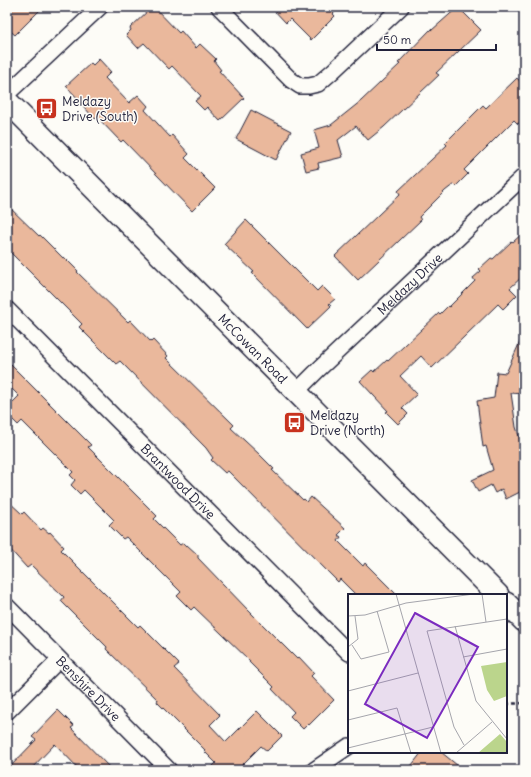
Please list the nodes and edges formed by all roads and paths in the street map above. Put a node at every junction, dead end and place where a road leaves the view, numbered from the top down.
1 (100, 7) edge
2 (219, 7) edge
3 (401, 7) edge
4 (7, 94) edge
5 (7, 101) edge
6 (524, 176) edge
7 (7, 310) edge
8 (296, 392) junction
9 (497, 594) edge
10 (507, 604) edge
11 (7, 606) edge
12 (524, 621) edge
13 (348, 652) edge
14 (59, 660) junction
15 (524, 703) edge
16 (507, 704) edge
17 (7, 712) edge
18 (348, 747) edge
19 (169, 770) edge
20 (314, 770) edge

1 - 4 street
2 - 3 street
5 - 8 main road, McCowan Road
6 - 8 street, Meldazy Drive
7 - 13 street, Brantwood Drive
8 - 9 main road, McCowan Road
10 - 12 main road
11 - 14 street, Benshire Drive
14 - 17 street
14 - 19 street, Benshire Drive
15 - 16 path
18 - 20 street

